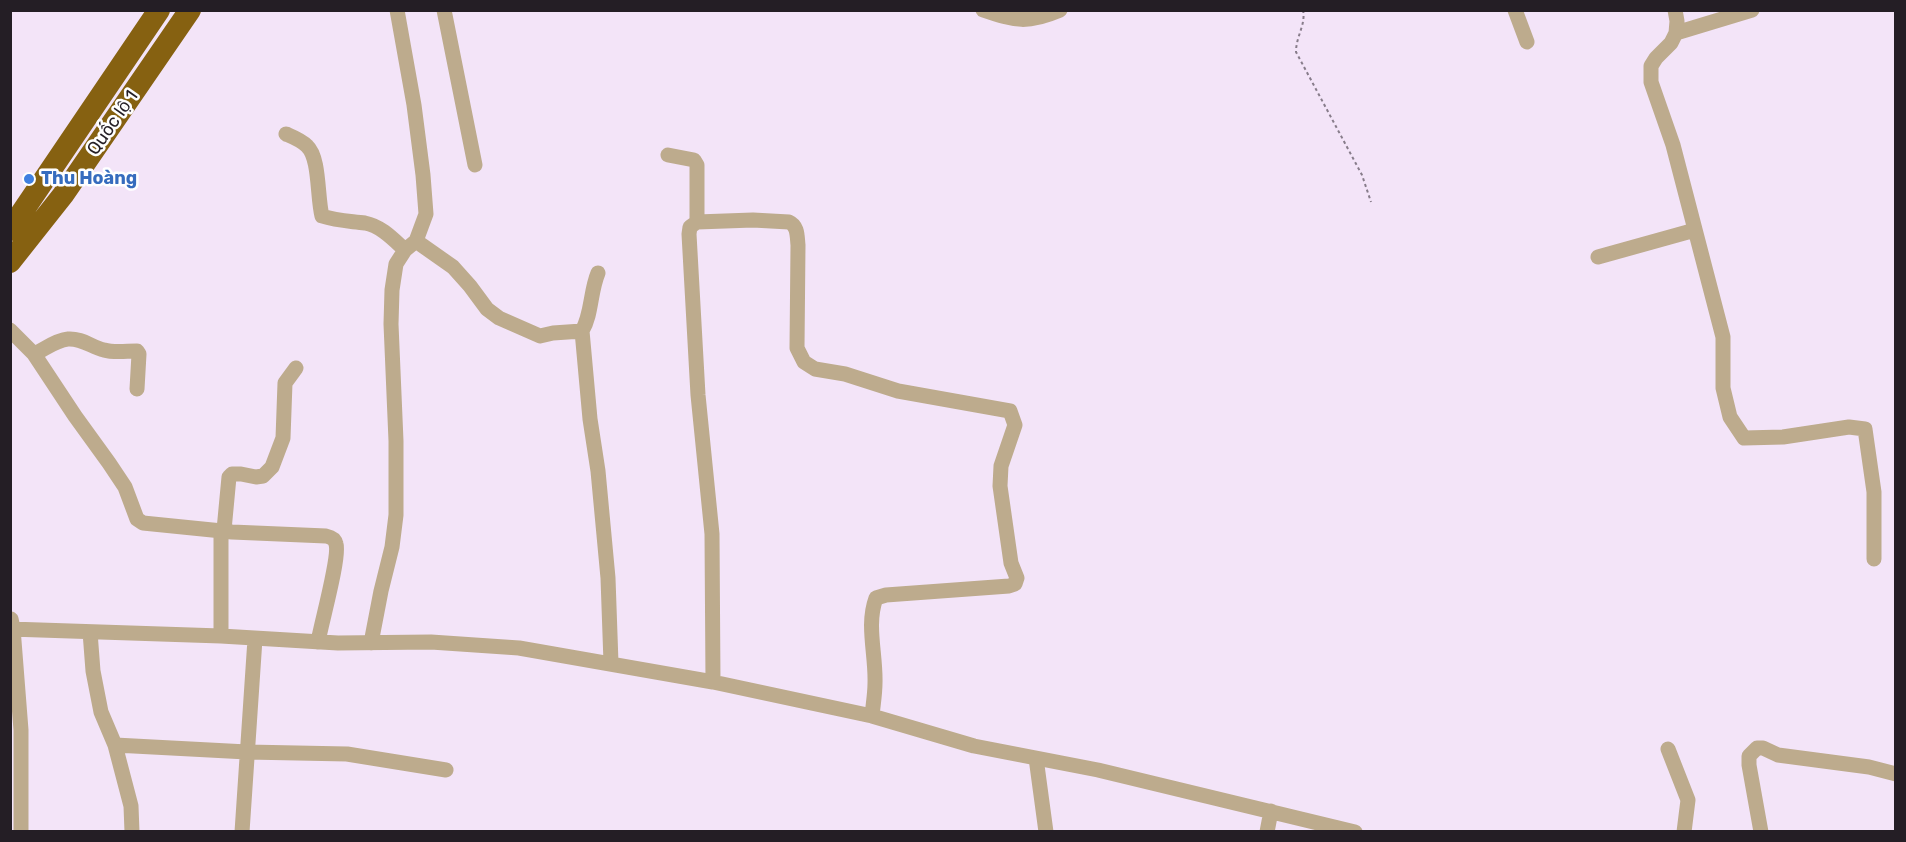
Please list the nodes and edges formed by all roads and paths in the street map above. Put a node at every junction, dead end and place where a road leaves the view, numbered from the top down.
1 (159, 10) edge
2 (190, 10) edge
3 (397, 10) edge
4 (444, 10) edge
5 (983, 10) edge
6 (1060, 10) edge
7 (1304, 10) edge
8 (1515, 10) edge
9 (1675, 10) edge
10 (1752, 10) edge
11 (1676, 33) junction
12 (1527, 42) dead end
13 (286, 134) dead end
14 (668, 155) dead end
15 (475, 165) dead end
16 (1371, 202) dead end
17 (697, 222) junction
18 (10, 230) edge
19 (1695, 230) junction
20 (411, 245) junction
21 (1598, 257) dead end
22 (10, 262) edge
23 (598, 273) dead end
24 (10, 330) edge
25 (582, 331) junction
26 (34, 354) junction
27 (296, 368) dead end
28 (137, 389) dead end
29 (222, 530) junction
30 (1874, 559) dead end
31 (11, 625) edge
32 (90, 632) junction
33 (221, 636) junction
34 (255, 639) junction
35 (318, 642) junction
36 (371, 643) junction
37 (611, 663) junction
38 (713, 682) junction
39 (872, 716) junction
40 (115, 745) junction
41 (1668, 749) dead end
42 (247, 752) junction
43 (1036, 758) junction
44 (446, 770) dead end
45 (1896, 774) edge
46 (1271, 811) junction
47 (15, 813) edge
48 (21, 831) edge
49 (132, 831) edge
50 (242, 831) edge
51 (1046, 831) edge
52 (1267, 831) edge
53 (1355, 831) edge
54 (1684, 831) edge
55 (1761, 831) edge

1 - 18 highway, Quốc lộ 1
2 - 22 highway, Quốc lộ 1
3 - 20 street
4 - 15 street
5 - 6 street
7 - 16 path
8 - 12 street
9 - 11 street
10 - 11 street
11 - 19 street
13 - 20 street
14 - 17 street
17 - 38 street
17 - 39 street
19 - 21 street
19 - 30 street
20 - 25 street
20 - 36 street
23 - 25 street
24 - 26 street
25 - 37 street
26 - 28 street
26 - 29 street
27 - 29 street
29 - 33 street
29 - 35 street
31 - 32 street
31 - 47 street
32 - 33 street
32 - 40 street
33 - 34 street
34 - 35 street
34 - 42 street
35 - 36 street
36 - 37 street
37 - 38 street
38 - 39 street
39 - 43 street
40 - 42 street
40 - 49 street
41 - 54 street
42 - 44 street
42 - 50 street
43 - 46 street
43 - 51 street
45 - 55 street
46 - 52 street
46 - 53 street
47 - 48 street

